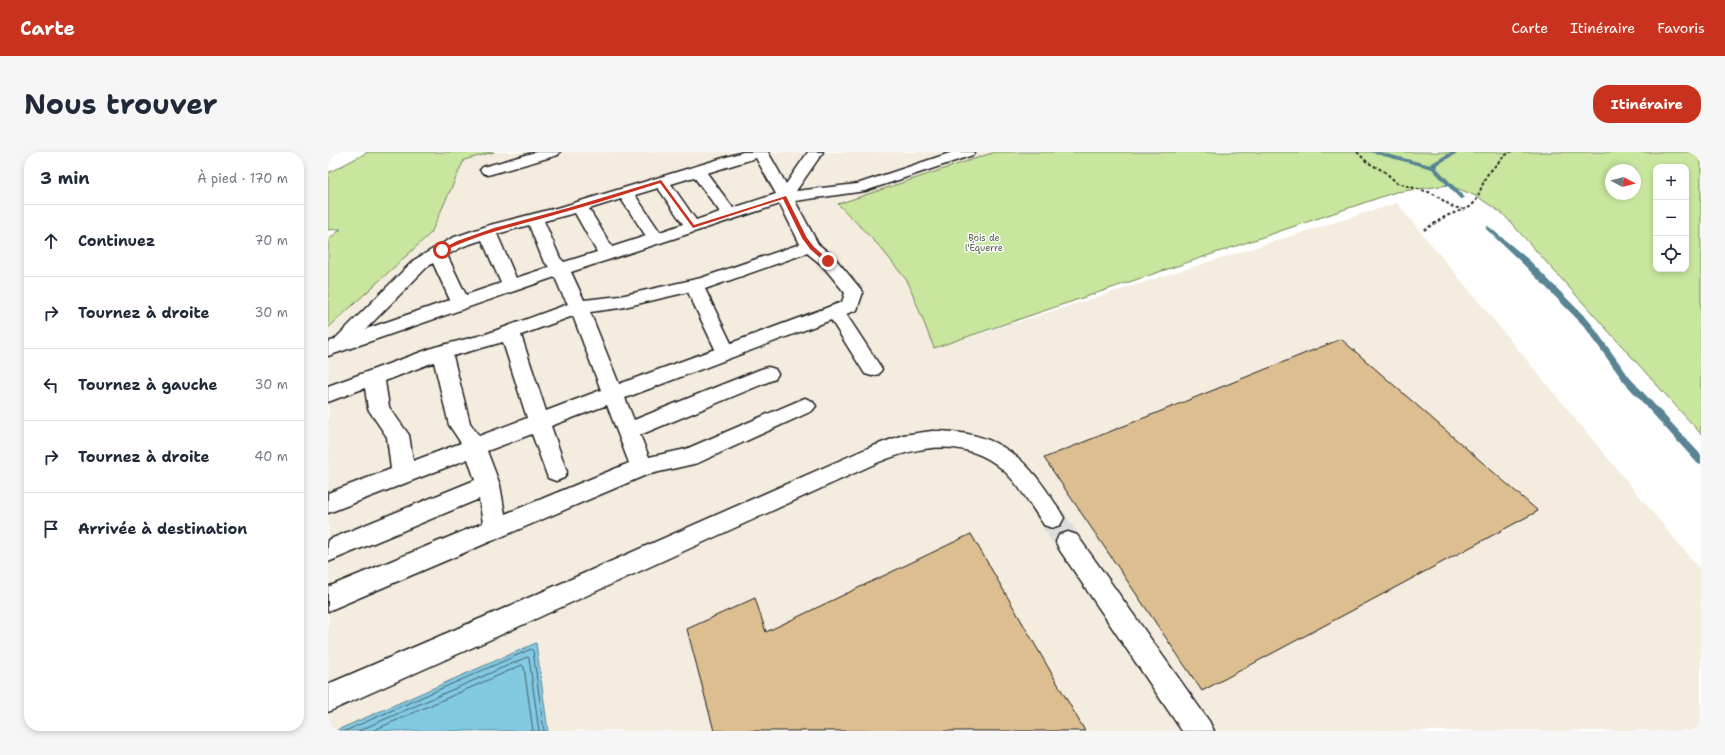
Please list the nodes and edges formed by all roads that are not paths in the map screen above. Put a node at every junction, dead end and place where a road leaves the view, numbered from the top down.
1 (553, 152) edge
2 (760, 152) edge
3 (816, 152) edge
4 (968, 152) edge
5 (488, 170) dead end
6 (697, 170) junction
7 (661, 181) junction
8 (626, 192) junction
9 (784, 197) junction
10 (579, 206) junction
11 (730, 215) junction
12 (535, 219) junction
13 (693, 227) junction
14 (487, 232) junction
15 (656, 239) junction
16 (810, 246) junction
17 (437, 253) junction
18 (607, 254) junction
19 (561, 269) junction
20 (511, 286) junction
21 (694, 286) junction
22 (461, 303) junction
23 (579, 307) junction
24 (835, 312) junction
25 (510, 332) junction
26 (333, 347) edge
27 (442, 352) junction
28 (726, 352) junction
29 (872, 369) dead end
30 (768, 374) dead end
31 (374, 377) junction
32 (328, 394) edge
33 (613, 394) junction
34 (805, 406) dead end
35 (539, 422) junction
36 (628, 431) junction
37 (475, 447) junction
38 (642, 467) junction
39 (556, 472) dead end
40 (404, 474) junction
41 (488, 485) junction
42 (328, 503) edge
43 (1052, 518) tunnel mouth
44 (496, 528) junction
45 (1068, 542) tunnel mouth
46 (328, 551) edge
47 (328, 599) edge
48 (328, 698) edge
49 (1199, 731) edge

1 - 5 lane
2 - 6 lane
2 - 9 lane
3 - 9 lane
4 - 9 lane
6 - 7 lane
6 - 11 lane
7 - 8 lane
7 - 13 lane
8 - 10 lane
8 - 15 lane
9 - 11 lane
9 - 16 lane
10 - 12 lane
10 - 18 lane
11 - 13 lane
12 - 14 lane
12 - 19 lane
13 - 15 lane
14 - 17 lane
14 - 20 lane
15 - 18 lane
16 - 21 lane
16 - 24 lane
17 - 22 lane
17 - 26 lane
18 - 19 lane
19 - 20 lane
19 - 23 lane
20 - 22 lane
21 - 23 lane
21 - 28 lane
22 - 26 lane
23 - 25 lane
23 - 33 lane
24 - 28 lane
24 - 29 lane
25 - 27 lane
25 - 35 lane
27 - 31 lane
27 - 37 lane
28 - 33 lane
30 - 36 lane
31 - 32 lane
31 - 40 lane
33 - 35 lane
33 - 36 lane
34 - 38 lane
35 - 37 lane
35 - 39 lane
36 - 38 lane
37 - 40 lane
37 - 41 lane
38 - 44 lane
40 - 42 lane
41 - 44 lane
41 - 46 lane
43 - 48 lane
44 - 47 lane
45 - 49 lane

